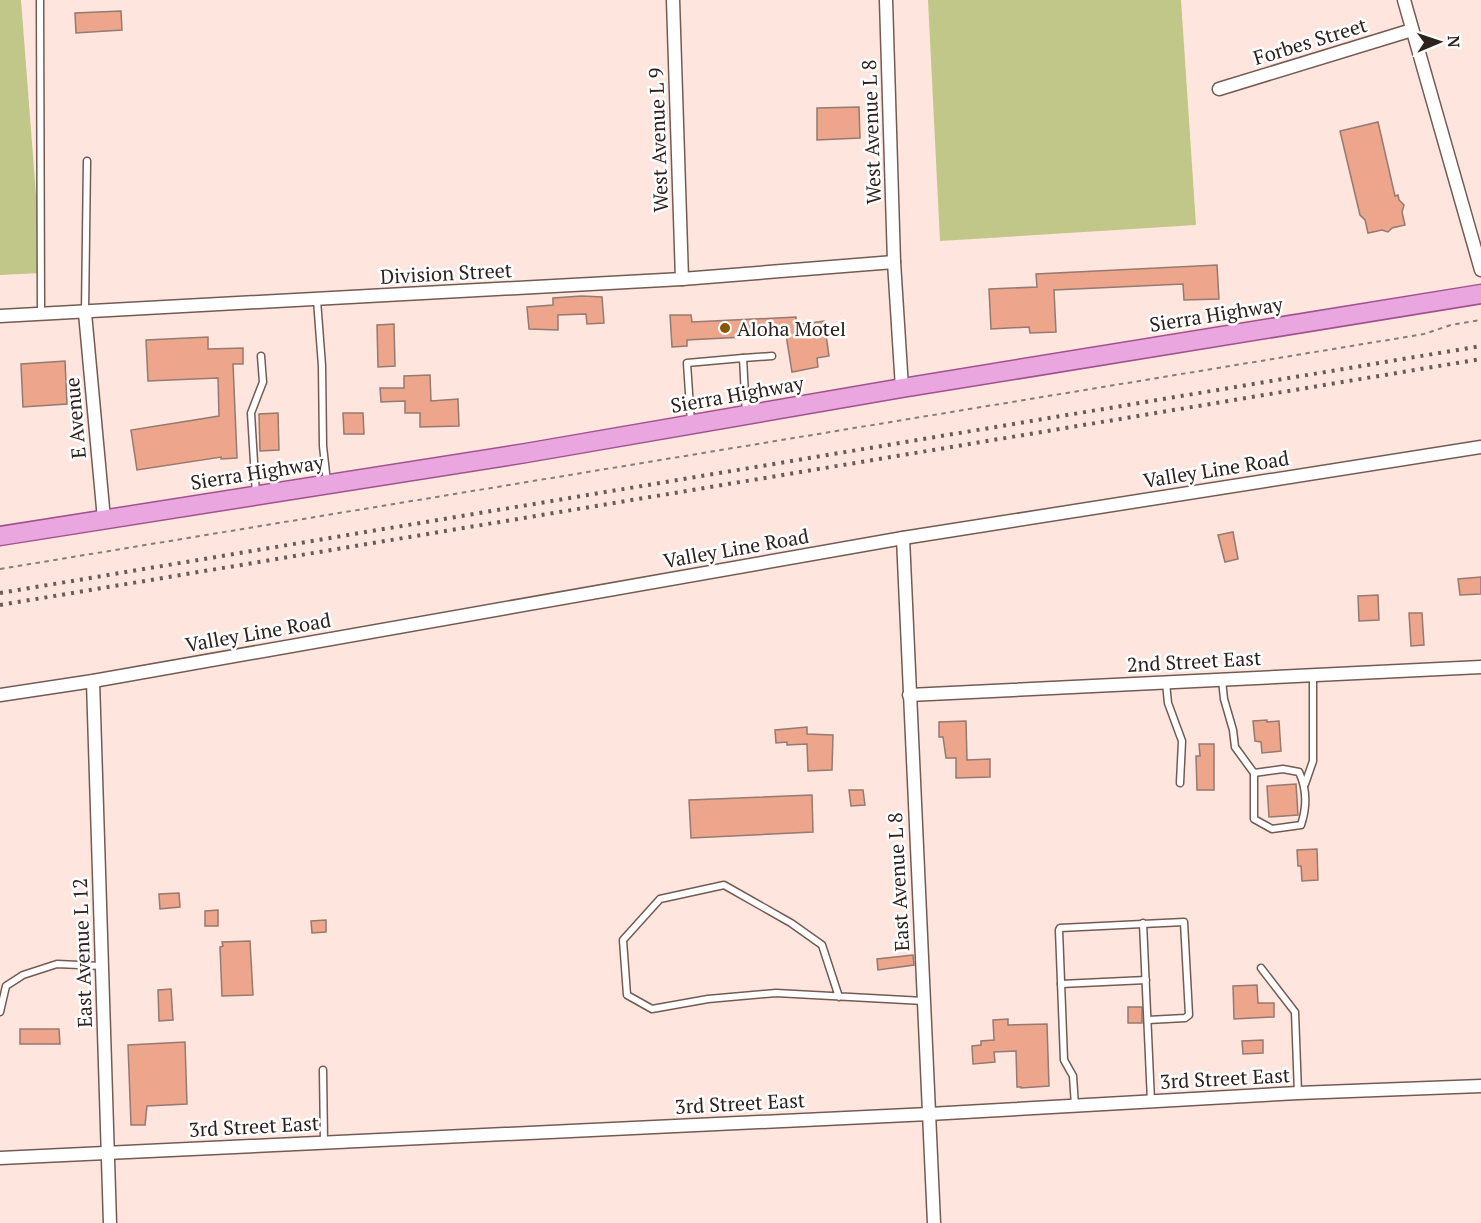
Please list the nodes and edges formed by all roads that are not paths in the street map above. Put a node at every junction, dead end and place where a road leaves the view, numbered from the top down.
1 (40, 0) edge
2 (673, 0) edge
3 (886, 0) edge
4 (1404, 0) edge
5 (1412, 30) junction
6 (1219, 89) dead end
7 (87, 161) dead end
8 (894, 262) junction
9 (1481, 270) edge
10 (682, 279) junction
11 (1481, 294) edge
12 (317, 300) junction
13 (85, 313) junction
14 (41, 315) junction
15 (0, 316) edge
16 (261, 356) dead end
17 (772, 356) dead end
18 (743, 358) junction
19 (902, 388) junction
20 (746, 415) junction
21 (692, 424) junction
22 (1481, 447) edge
23 (327, 484) junction
24 (256, 495) junction
25 (104, 519) junction
26 (0, 536) edge
27 (903, 538) junction
28 (1481, 667) edge
29 (1314, 675) junction
30 (1222, 680) junction
31 (93, 681) junction
32 (1166, 682) junction
33 (0, 695) edge
34 (909, 695) junction
35 (1254, 773) junction
36 (1179, 783) dead end
37 (1305, 785) junction
38 (1143, 923) junction
39 (102, 966) junction
40 (1261, 968) dead end
41 (1146, 980) junction
42 (1061, 984) junction
43 (839, 997) junction
44 (924, 1001) junction
45 (0, 1012) edge
46 (1148, 1020) junction
47 (323, 1070) dead end
48 (1481, 1086) edge
49 (1298, 1093) junction
50 (1151, 1101) junction
51 (1075, 1106) junction
52 (929, 1114) junction
53 (324, 1142) junction
54 (107, 1152) junction
55 (0, 1158) edge
56 (110, 1223) edge
57 (934, 1223) edge

1 - 14 lane
2 - 10 street, West Avenue L 9
3 - 8 street, West Avenue L 8
4 - 5 street
5 - 6 street, Forbes Street
5 - 9 street
7 - 13 lane
8 - 10 street, Division Street
8 - 19 street
10 - 12 street, Division Street
11 - 19 main road, Sierra Highway
12 - 13 street, Division Street
12 - 23 lane
13 - 14 street, Division Street
13 - 25 street, E Avenue
14 - 15 street, Division Street
16 - 24 lane
17 - 18 lane
18 - 20 lane
18 - 21 lane
19 - 20 main road, Sierra Highway
20 - 21 main road, Sierra Highway
21 - 23 main road, Sierra Highway
22 - 27 street, Valley Line Road
23 - 24 main road, Sierra Highway
24 - 25 main road, Sierra Highway
25 - 26 main road, Sierra Highway
27 - 31 street, Valley Line Road
27 - 34 street, East Avenue L 8
28 - 29 street, 2nd Street East
29 - 30 street, 2nd Street East
29 - 37 lane
30 - 32 street, 2nd Street East
30 - 35 lane
31 - 33 street, Valley Line Road
31 - 39 street, East Avenue L 12
32 - 34 street, 2nd Street East
32 - 36 lane
34 - 44 street, East Avenue L 8
35 - 37 lane
35 - 37 lane
38 - 41 lane
38 - 42 lane
38 - 46 lane
39 - 45 lane
39 - 54 street, East Avenue L 12
40 - 49 lane
41 - 42 lane
41 - 46 lane
42 - 51 lane
43 - 43 lane
43 - 44 lane
44 - 52 street, East Avenue L 8
46 - 50 lane
47 - 53 lane
48 - 49 street, 3rd Street East
49 - 50 street, 3rd Street East
50 - 51 street, 3rd Street East
51 - 52 street, 3rd Street East
52 - 53 street, 3rd Street East
52 - 57 street, East Avenue L 8
53 - 54 street, 3rd Street East
54 - 55 street, 3rd Street East
54 - 56 street, East Avenue L 12

